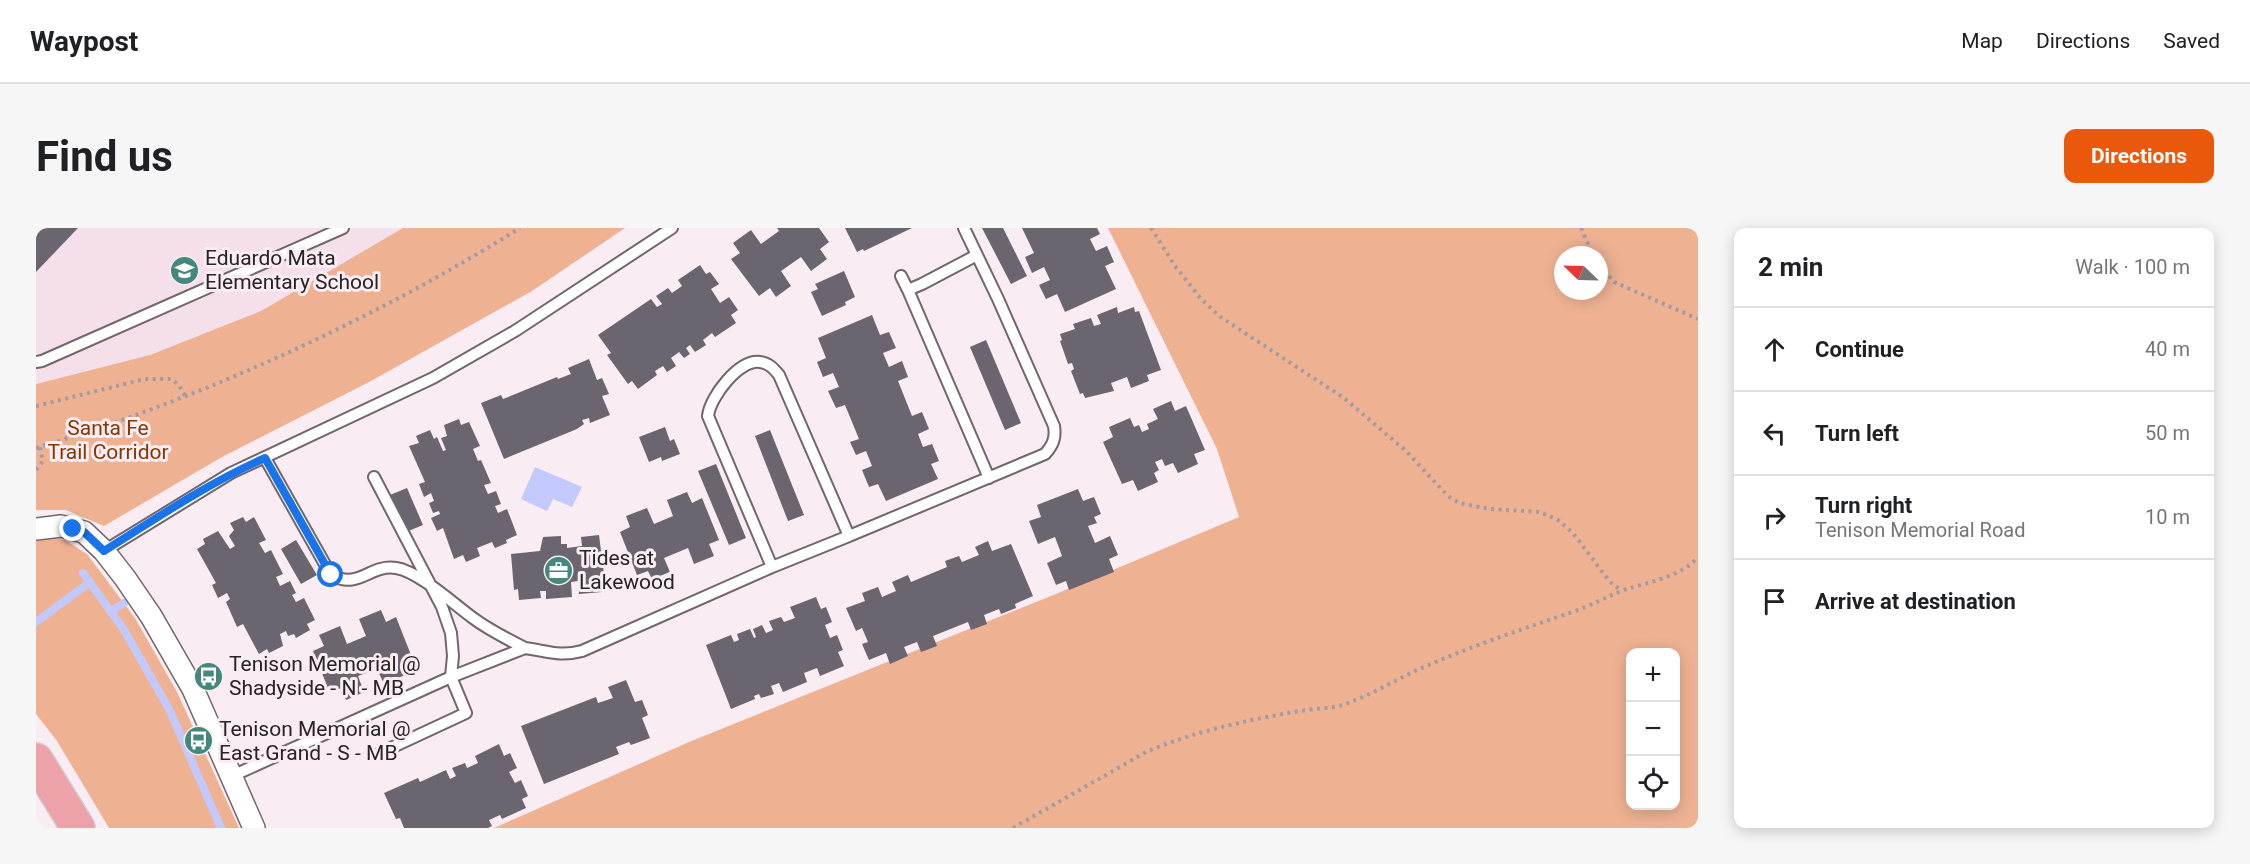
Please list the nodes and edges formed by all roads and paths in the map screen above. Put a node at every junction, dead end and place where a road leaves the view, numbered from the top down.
1 (343, 228) edge
2 (520, 228) edge
3 (672, 228) edge
4 (964, 228) edge
5 (1151, 228) edge
6 (1581, 228) edge
7 (1589, 246) edge
8 (977, 255) junction
9 (901, 276) dead end
10 (1608, 276) edge
11 (908, 290) junction
12 (1698, 319) edge
13 (36, 362) edge
14 (185, 396) junction
15 (36, 406) edge
16 (38, 448) edge
17 (265, 458) junction
18 (36, 470) edge
19 (374, 477) dead end
20 (989, 478) junction
21 (36, 529) edge
22 (849, 536) junction
23 (104, 551) junction
24 (1698, 557) edge
25 (772, 567) junction
26 (428, 585) junction
27 (1622, 591) junction
28 (525, 648) junction
29 (451, 677) junction
30 (380, 753) dead end
31 (36, 760) edge
32 (232, 776) junction
33 (78, 828) edge
34 (254, 828) edge
35 (1013, 828) edge

1 - 13 lane
2 - 14 path
3 - 17 lane
4 - 8 lane
5 - 27 path
6 - 7 path
8 - 11 lane
8 - 20 lane
9 - 11 lane
10 - 12 path
11 - 20 lane
14 - 15 path
14 - 16 path
16 - 18 path
17 - 23 lane
17 - 26 lane
19 - 26 lane
20 - 22 lane
21 - 23 street
22 - 25 lane
22 - 25 lane
23 - 32 street
24 - 27 path
25 - 28 lane
26 - 28 lane
26 - 29 lane
27 - 35 path
28 - 29 lane
29 - 30 lane
29 - 32 lane
31 - 33 main road
32 - 34 street

